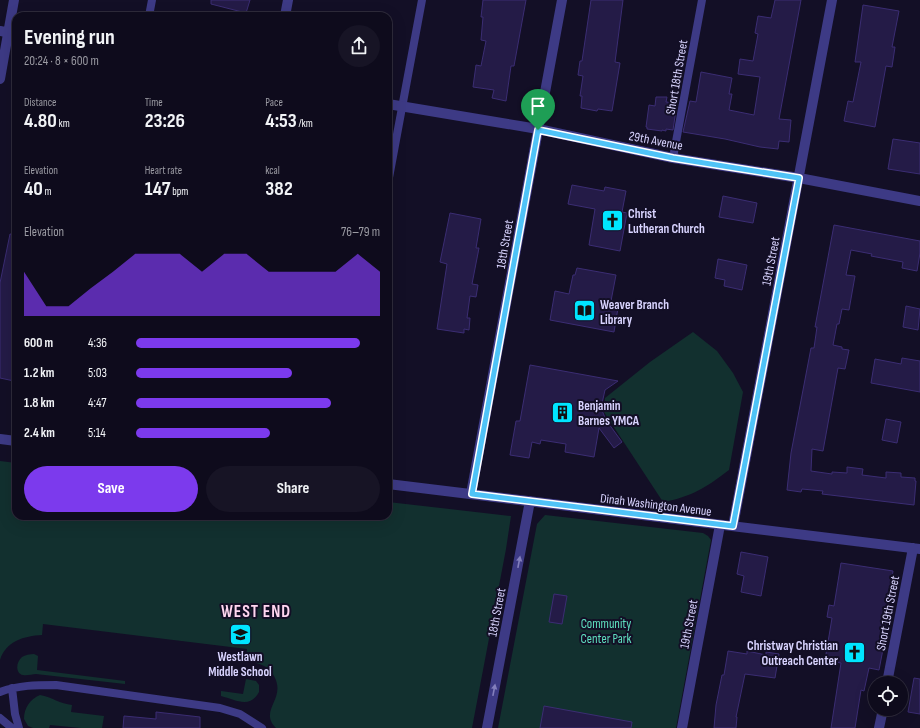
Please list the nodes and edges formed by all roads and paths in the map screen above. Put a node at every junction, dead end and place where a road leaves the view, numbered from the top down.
1 (14, 0) edge
2 (152, 0) edge
3 (288, 0) edge
4 (422, 0) edge
5 (562, 0) edge
6 (702, 0) edge
7 (832, 0) edge
8 (150, 12) edge
9 (286, 12) edge
10 (8, 32) edge
11 (0, 79) edge
12 (392, 105) edge
13 (402, 107) junction
14 (538, 130) junction
15 (673, 158) junction
16 (392, 161) edge
17 (799, 178) junction
18 (920, 201) edge
19 (0, 439) edge
20 (12, 440) edge
21 (392, 484) edge
22 (472, 494) junction
23 (530, 501) junction
24 (720, 525) junction
25 (733, 526) junction
26 (916, 549) edge
27 (889, 676) edge
28 (12, 688) junction
29 (0, 692) edge
30 (881, 716) edge
31 (0, 718) edge
32 (12, 728) edge
33 (19, 728) edge
34 (262, 728) edge
35 (487, 728) edge
36 (682, 728) edge
37 (879, 728) edge

1 - 10 street
2 - 8 lane
3 - 9 street
4 - 13 lane
5 - 14 street, 18th Street
6 - 15 lane, Short 18th Street
7 - 17 street, 19th Street
10 - 11 street
12 - 13 street, 29th Avenue
13 - 14 street, 29th Avenue
13 - 16 lane
14 - 15 street, 29th Avenue
14 - 22 street, 18th Street
15 - 17 street, 29th Avenue
17 - 18 street, 29th Avenue
17 - 25 street, 19th Street
19 - 20 street
21 - 22 street, Dinah Washington Avenue
22 - 23 street, Dinah Washington Avenue
23 - 24 street, Dinah Washington Avenue
35 -> 23 street, 18th Street
24 - 25 street, Dinah Washington Avenue
24 - 36 street, 19th Street
25 - 26 street, Dinah Washington Avenue
26 - 27 street, Short 19th Street
28 - 29 lane
28 - 33 lane
28 - 34 lane
30 - 37 street
31 - 32 lane

